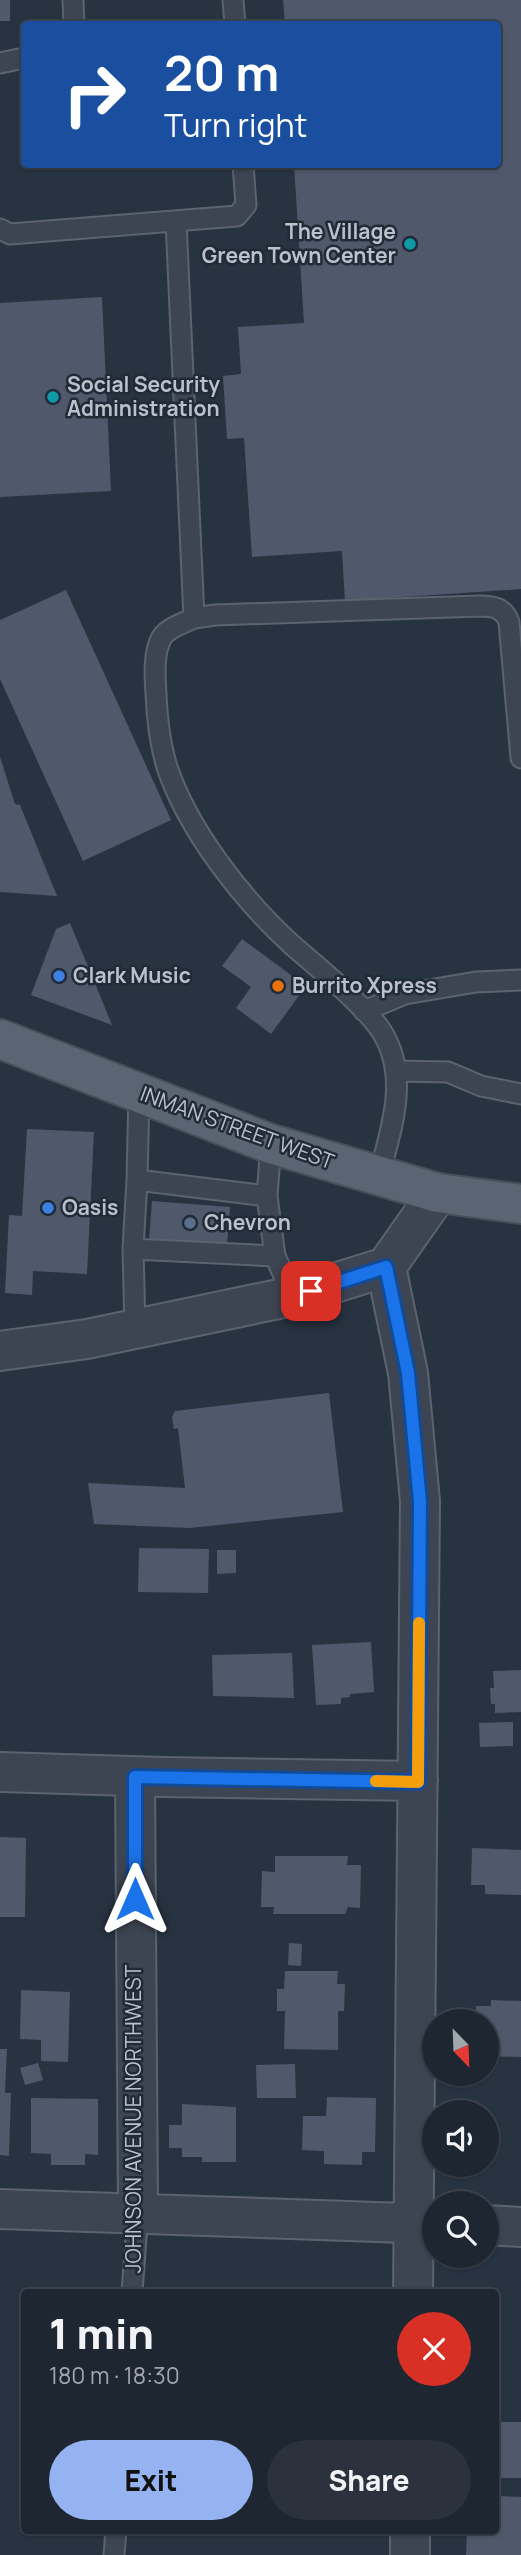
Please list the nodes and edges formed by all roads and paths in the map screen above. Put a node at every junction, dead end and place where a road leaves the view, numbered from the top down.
1 (73, 0) edge
2 (233, 0) edge
3 (74, 21) edge
4 (234, 21) edge
5 (21, 59) edge
6 (0, 63) edge
7 (243, 168) edge
8 (176, 220) junction
9 (0, 229) edge
10 (194, 618) junction
11 (521, 758) edge
12 (521, 980) edge
13 (364, 1011) junction
14 (0, 1039) edge
15 (396, 1071) junction
16 (139, 1093) junction
17 (521, 1094) edge
18 (271, 1144) junction
19 (379, 1176) junction
20 (137, 1180) junction
21 (438, 1193) junction
22 (267, 1196) junction
23 (521, 1204) edge
24 (133, 1249) junction
25 (275, 1256) junction
26 (386, 1267) junction
27 (293, 1297) junction
28 (135, 1328) junction
29 (0, 1351) edge
30 (0, 1772) edge
31 (135, 1777) junction
32 (418, 1782) junction
33 (424, 2191) edge
34 (0, 2209) edge
35 (138, 2212) junction
36 (422, 2223) edge
37 (499, 2226) edge
38 (521, 2227) edge
39 (422, 2236) edge
40 (132, 2289) edge
41 (413, 2289) edge
42 (116, 2534) edge
43 (410, 2534) edge
44 (114, 2555) edge
45 (410, 2555) edge

1 - 3 lane
2 - 4 lane
5 - 6 lane
7 - 8 lane
8 - 9 lane
8 - 10 lane
10 - 11 lane
10 - 13 lane
12 - 13 lane
13 - 15 lane
14 - 16 main road, INMAN STREET WEST
15 - 17 lane
15 - 19 lane
16 - 18 main road, INMAN STREET WEST
16 - 20 lane
18 - 19 main road, INMAN STREET WEST
18 - 22 lane
19 - 21 main road, INMAN STREET WEST
20 - 22 lane
20 - 24 lane
21 - 23 main road, INMAN STREET WEST
21 - 26 street
22 - 25 lane
24 - 25 lane
24 - 28 lane
25 - 27 lane
26 - 27 street
26 - 32 street
27 - 28 street
28 - 29 street
30 - 31 street
31 - 32 street
31 - 35 street, JOHNSON AVENUE NORTHWEST
32 - 33 street
34 - 35 street
35 - 36 street
35 - 40 lane, JOHNSON AVENUE NORTHWEST
37 - 38 street
39 - 41 street
42 - 44 lane
43 - 45 street

